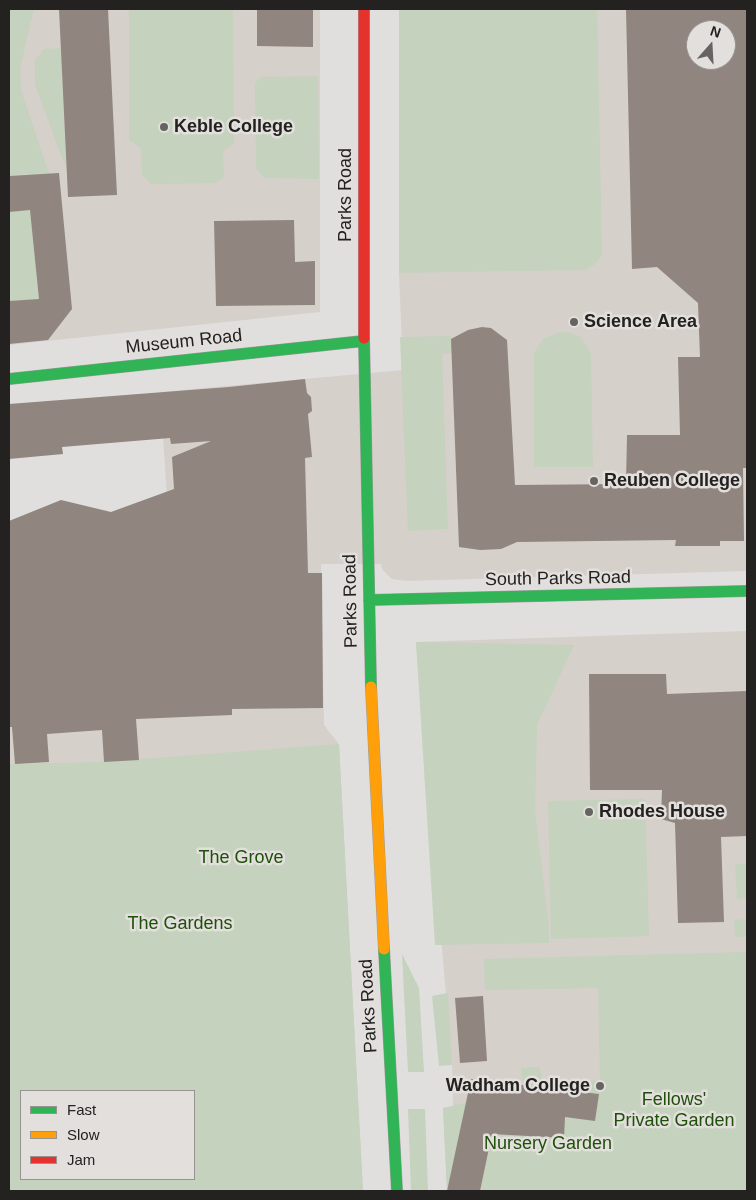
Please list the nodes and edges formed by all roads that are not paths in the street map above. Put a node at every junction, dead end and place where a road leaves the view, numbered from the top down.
1 (364, 9) edge
2 (363, 341) junction
3 (9, 379) edge
4 (747, 592) edge
5 (369, 600) junction
6 (397, 1191) edge

1 - 2 street, Parks Road
2 - 3 street, Museum Road
2 - 5 street, Parks Road
4 - 5 street, South Parks Road
5 - 6 street, Parks Road

